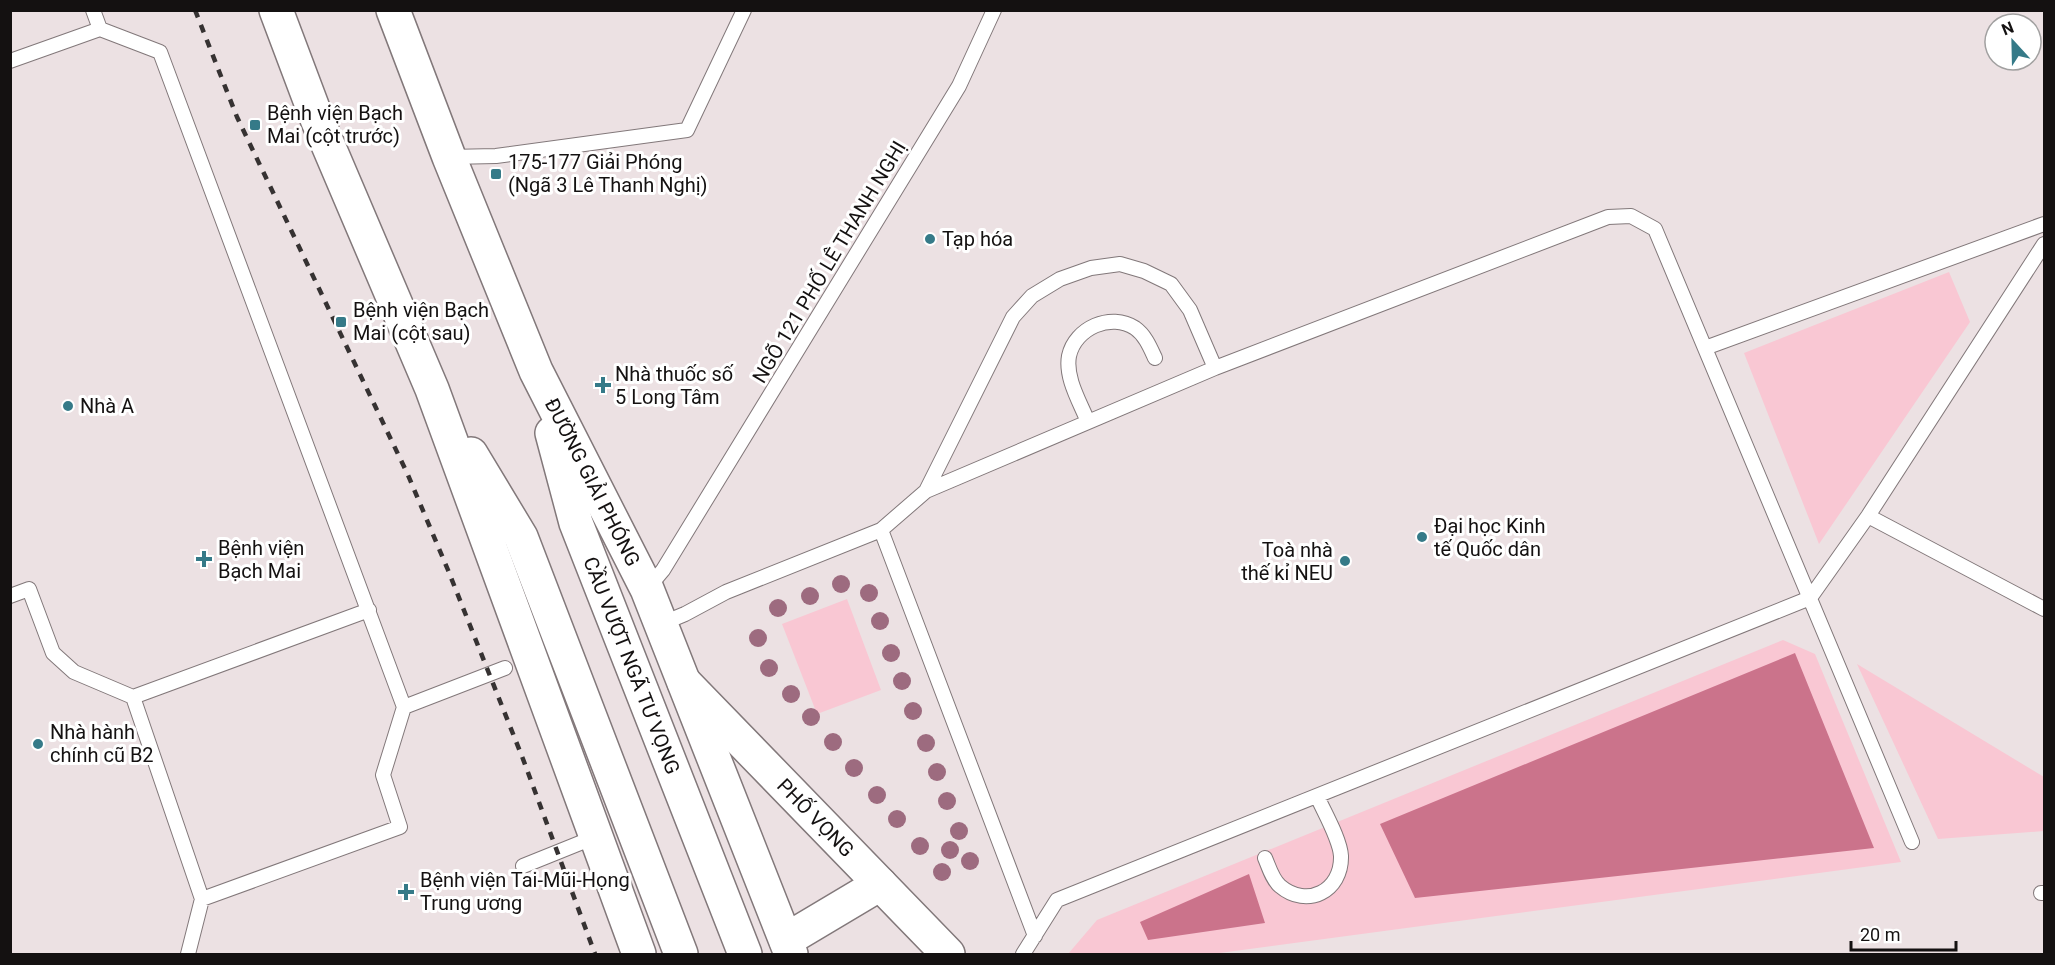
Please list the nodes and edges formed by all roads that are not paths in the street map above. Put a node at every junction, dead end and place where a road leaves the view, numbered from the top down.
1 (93, 10) edge
2 (276, 10) edge
3 (393, 10) edge
4 (744, 10) edge
5 (994, 10) edge
6 (100, 29) junction
7 (10, 62) edge
8 (449, 157) junction
9 (2044, 224) edge
10 (2044, 244) edge
11 (1705, 348) junction
12 (1155, 358) dead end
13 (1215, 368) junction
14 (536, 371) junction
15 (432, 389) junction
16 (1088, 422) junction
17 (926, 490) junction
18 (1868, 516) junction
19 (881, 530) junction
20 (647, 588) junction
21 (10, 596) edge
22 (1810, 598) junction
23 (2044, 609) edge
24 (369, 610) junction
25 (662, 624) junction
26 (506, 669) dead end
27 (684, 682) junction
28 (133, 697) junction
29 (404, 707) junction
30 (1317, 796) junction
31 (595, 837) junction
32 (1912, 842) dead end
33 (1265, 858) dead end
34 (523, 866) dead end
35 (879, 884) junction
36 (202, 899) junction
37 (1035, 936) junction
38 (789, 947) edge
39 (188, 954) edge
40 (639, 954) edge
41 (681, 954) edge
42 (745, 954) edge
43 (948, 954) edge
44 (1023, 954) edge

1 - 6 lane
2 - 15 main road
3 - 8 main road, ĐƯỜNG GIẢI PHÓNG
4 - 8 lane
5 - 20 lane, NGÕ 121 PHỐ LÊ THANH NGHỊ
6 - 7 lane
6 - 24 lane
8 - 14 main road, ĐƯỜNG GIẢI PHÓNG
9 - 11 lane
10 - 18 lane
11 - 13 lane
11 - 22 lane
12 - 16 lane
13 - 16 lane
13 - 17 lane
14 - 20 main road, ĐƯỜNG GIẢI PHÓNG
14 - 42 main road, CẦU VƯỢT NGÃ TƯ VỌNG
15 - 31 main road
15 - 41 main road
16 - 17 lane
17 - 19 lane
18 - 22 lane
18 - 23 lane
19 - 25 lane
19 - 37 lane
20 - 25 main road, ĐƯỜNG GIẢI PHÓNG
21 - 28 lane
22 - 30 lane
22 - 32 lane
24 - 28 lane
24 - 29 lane
25 - 27 main road, ĐƯỜNG GIẢI PHÓNG
26 - 29 lane
27 - 35 main road, PHỐ VỌNG
27 - 38 main road, ĐƯỜNG GIẢI PHÓNG
28 - 36 lane
29 - 36 lane
30 - 33 lane
30 - 37 lane
31 - 34 lane
31 - 40 main road
35 - 38 main road
35 - 43 main road, PHỐ VỌNG
36 - 39 lane
37 - 44 lane

